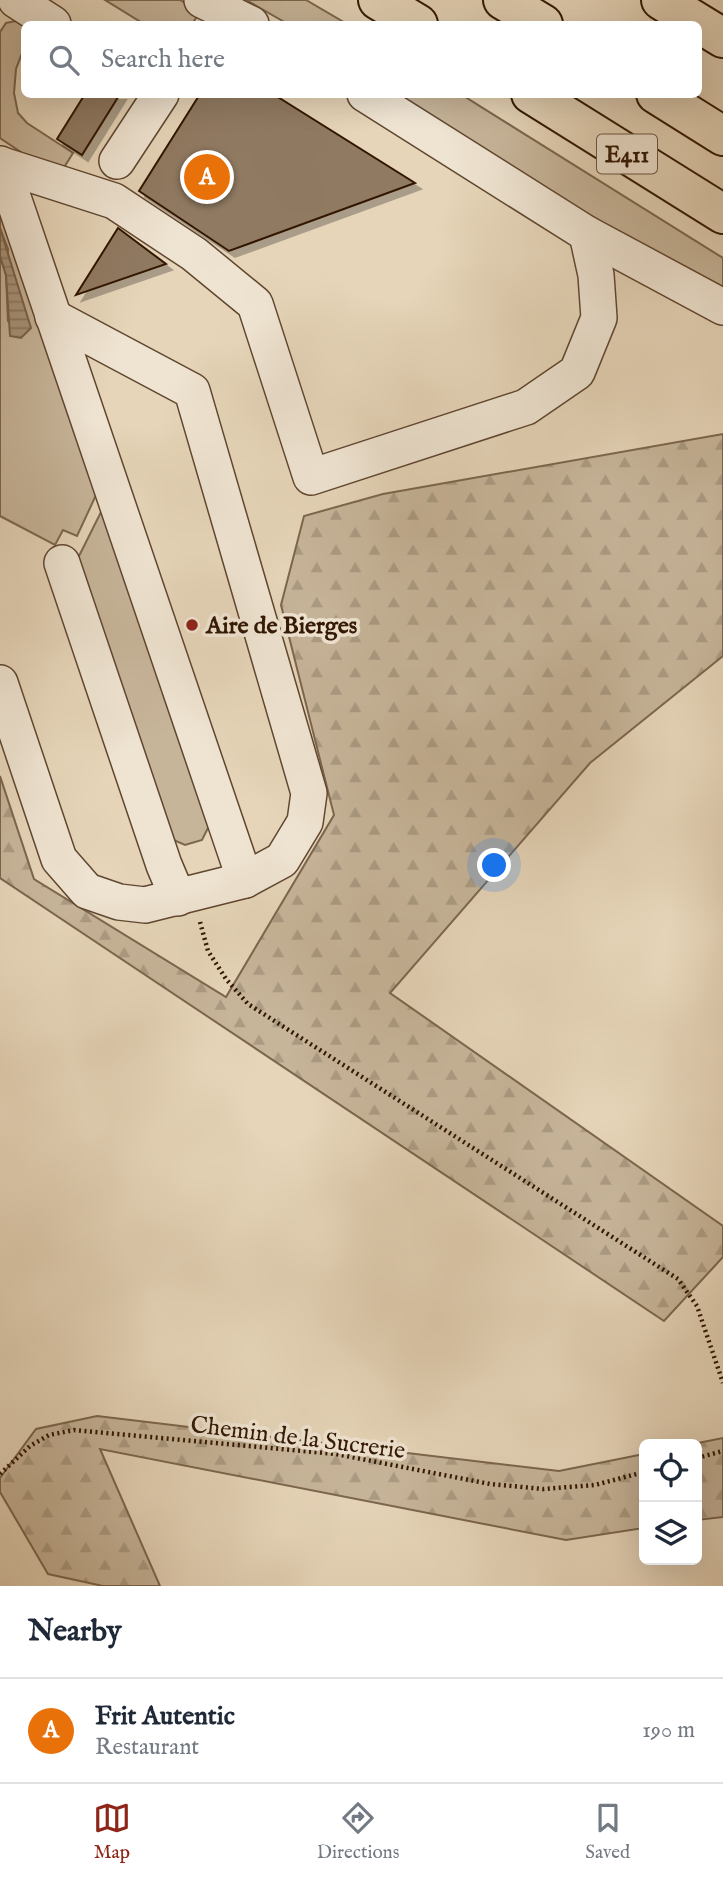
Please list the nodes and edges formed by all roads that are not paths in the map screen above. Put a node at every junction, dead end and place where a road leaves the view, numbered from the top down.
1 (13, 0) edge
2 (378, 0) edge
3 (503, 0) edge
4 (661, 0) edge
5 (0, 11) edge
6 (209, 11) edge
7 (48, 21) edge
8 (241, 21) edge
9 (413, 21) edge
10 (538, 21) edge
11 (695, 21) edge
12 (702, 25) edge
13 (723, 38) edge
14 (158, 98) edge
15 (371, 98) edge
16 (537, 98) edge
17 (662, 98) edge
18 (723, 136) edge
19 (117, 161) dead end
20 (1, 164) edge
21 (723, 214) edge
22 (587, 234) junction
23 (723, 307) edge
24 (53, 317) junction
25 (62, 563) dead end
26 (0, 683) edge
27 (246, 880) junction
28 (185, 896) junction

1 - 5 lane
1 - 7 lane
2 - 9 highway
3 - 10 highway
4 - 11 highway
6 - 8 lane
12 - 13 highway
14 - 19 lane
15 - 22 lane
16 - 21 highway, E411
17 - 18 highway, E411
20 - 22 lane
20 - 24 lane
22 - 23 lane
24 - 27 lane
24 - 27 lane
25 - 28 lane
26 - 28 lane
27 - 28 lane

